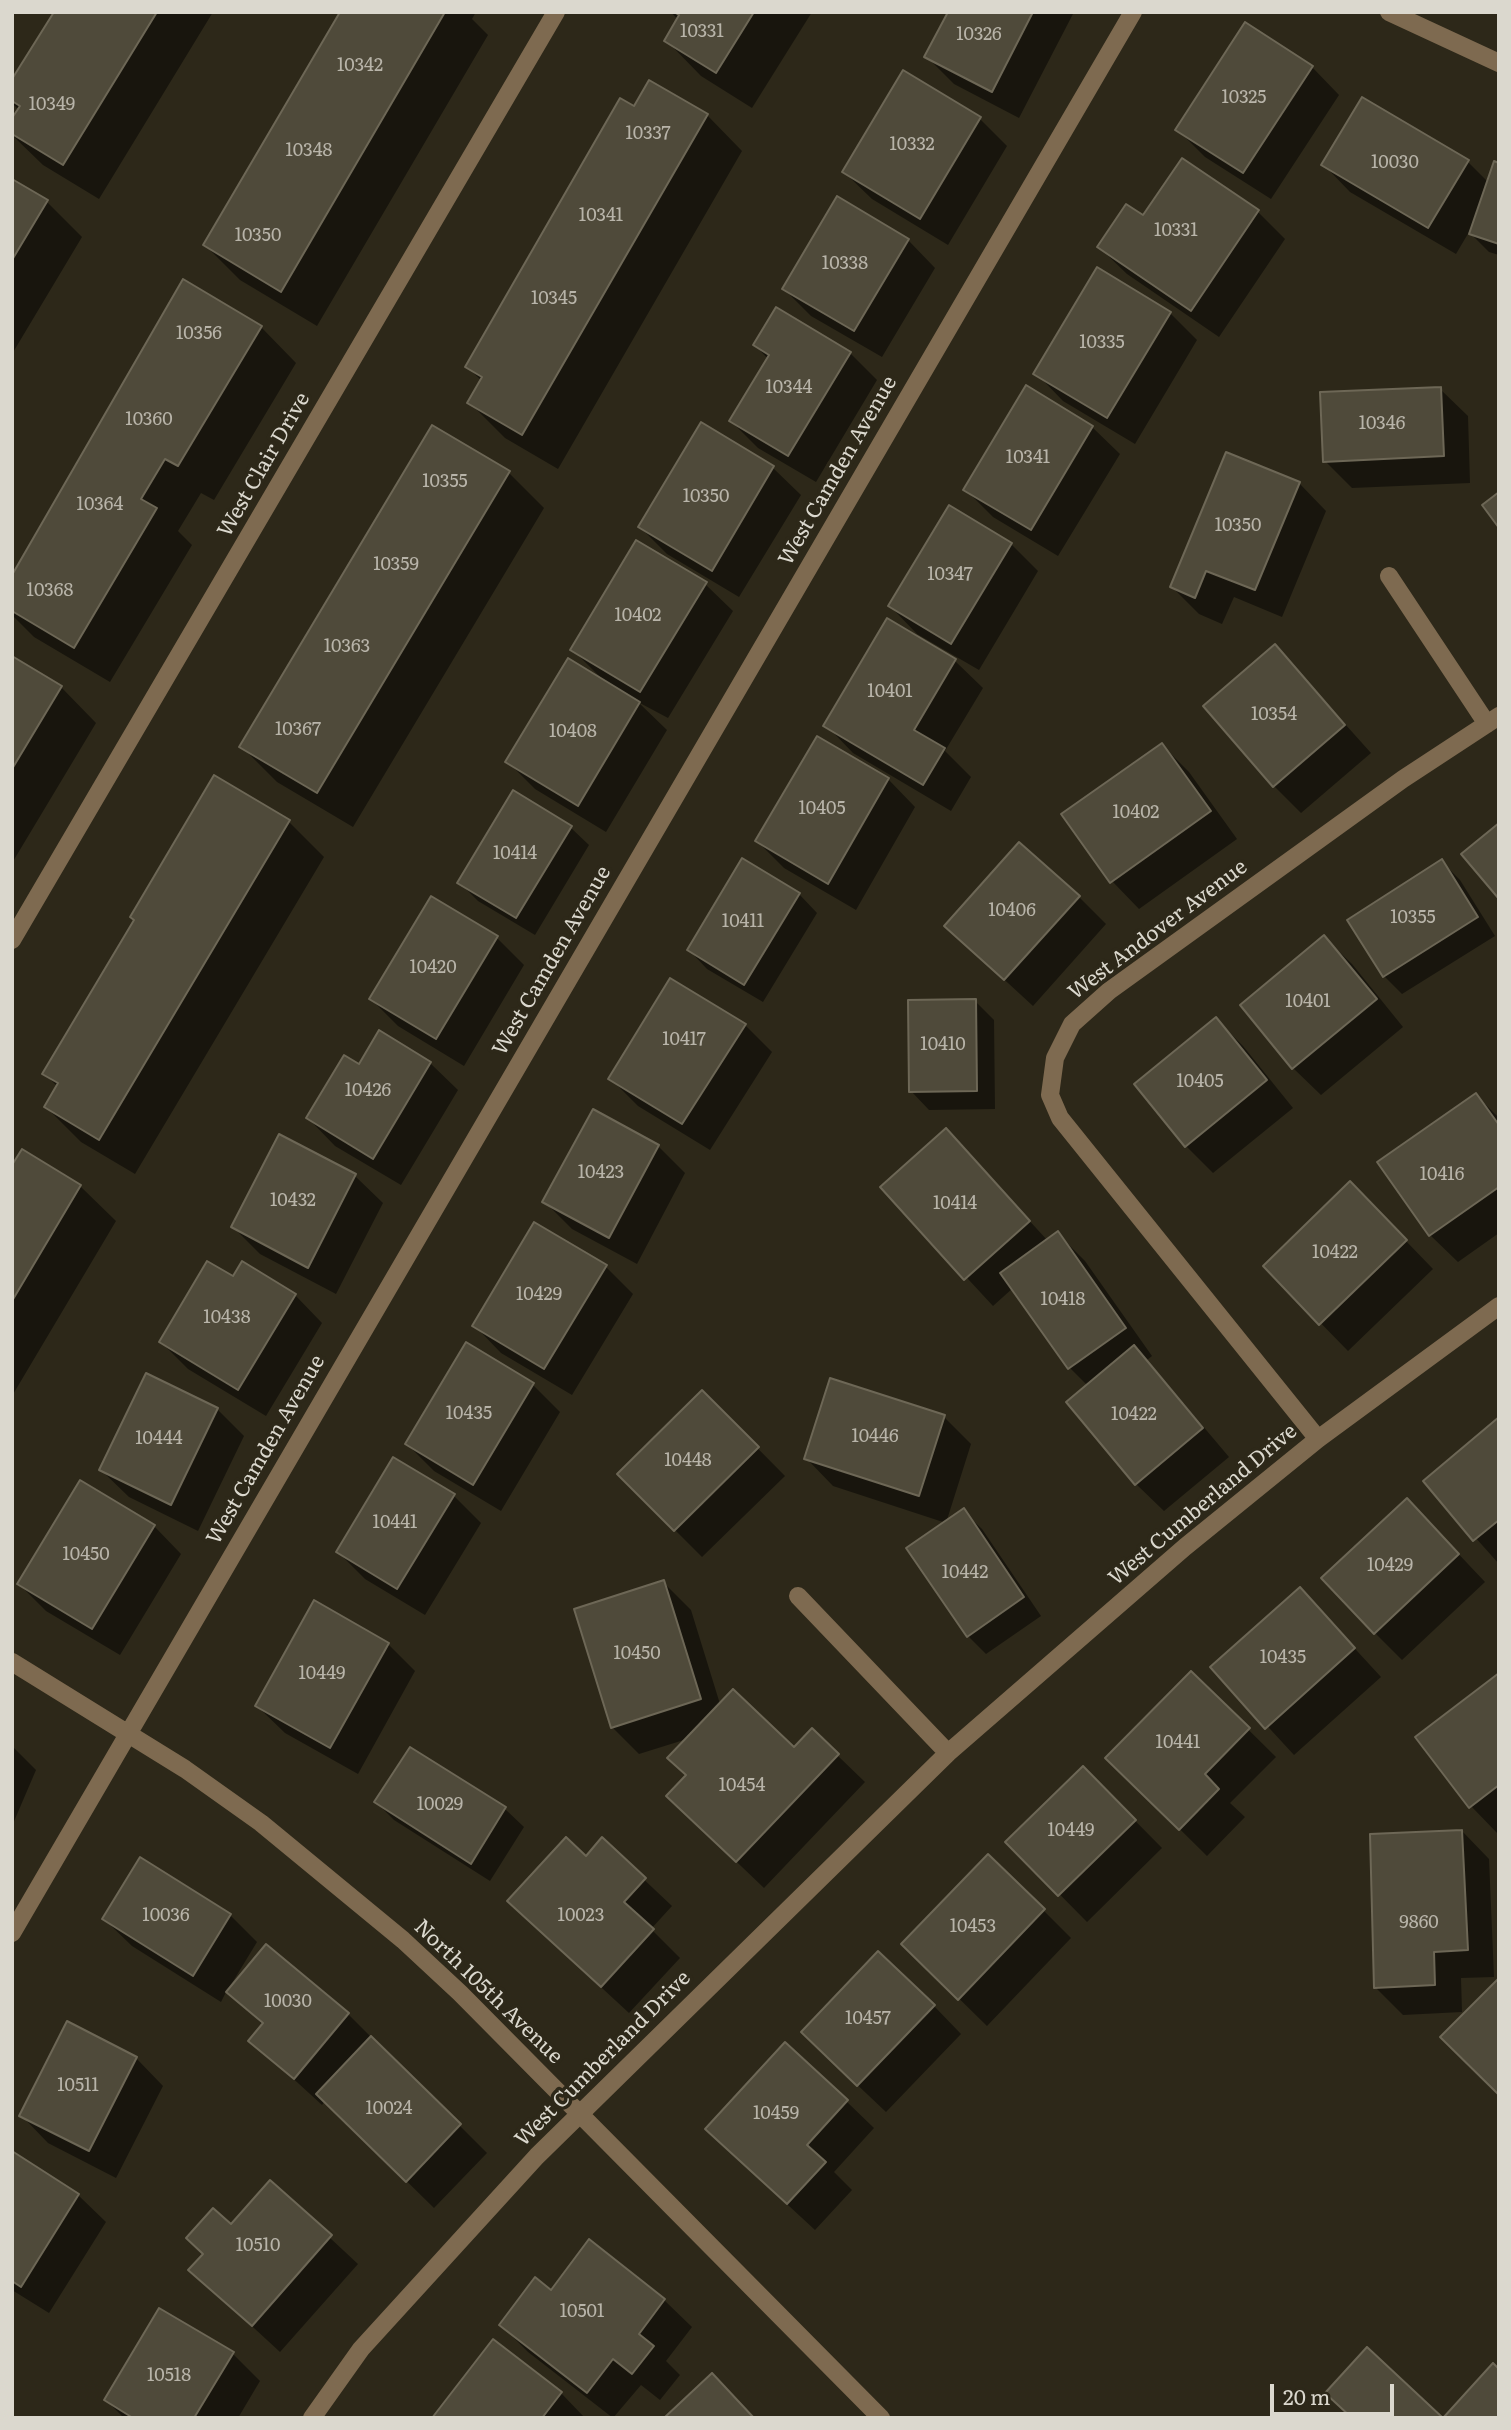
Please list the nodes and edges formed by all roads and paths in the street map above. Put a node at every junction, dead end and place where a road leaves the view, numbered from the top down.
1 (556, 12) edge
2 (1133, 12) edge
3 (1388, 12) edge
4 (1499, 63) edge
5 (1389, 576) dead end
6 (1493, 720) edge
7 (12, 940) edge
8 (1499, 1306) edge
9 (1318, 1439) junction
10 (798, 1596) dead end
11 (12, 1662) edge
12 (128, 1731) junction
13 (948, 1753) junction
14 (12, 1933) edge
15 (580, 2114) junction
16 (312, 2418) edge
17 (881, 2418) edge

1 - 7 street, West Clair Drive
2 - 12 street, West Camden Avenue
3 - 4 street
5 - 6 street, West Andover Avenue
6 - 9 street, West Andover Avenue
8 - 9 street, West Cumberland Drive
9 - 13 street, West Cumberland Drive
10 - 13 street
11 - 12 street, North 105th Avenue
12 - 14 street, West Camden Avenue
12 - 15 street, North 105th Avenue
13 - 15 street, West Cumberland Drive
15 - 16 street, West Cumberland Drive
15 - 17 street, North 105th Avenue

